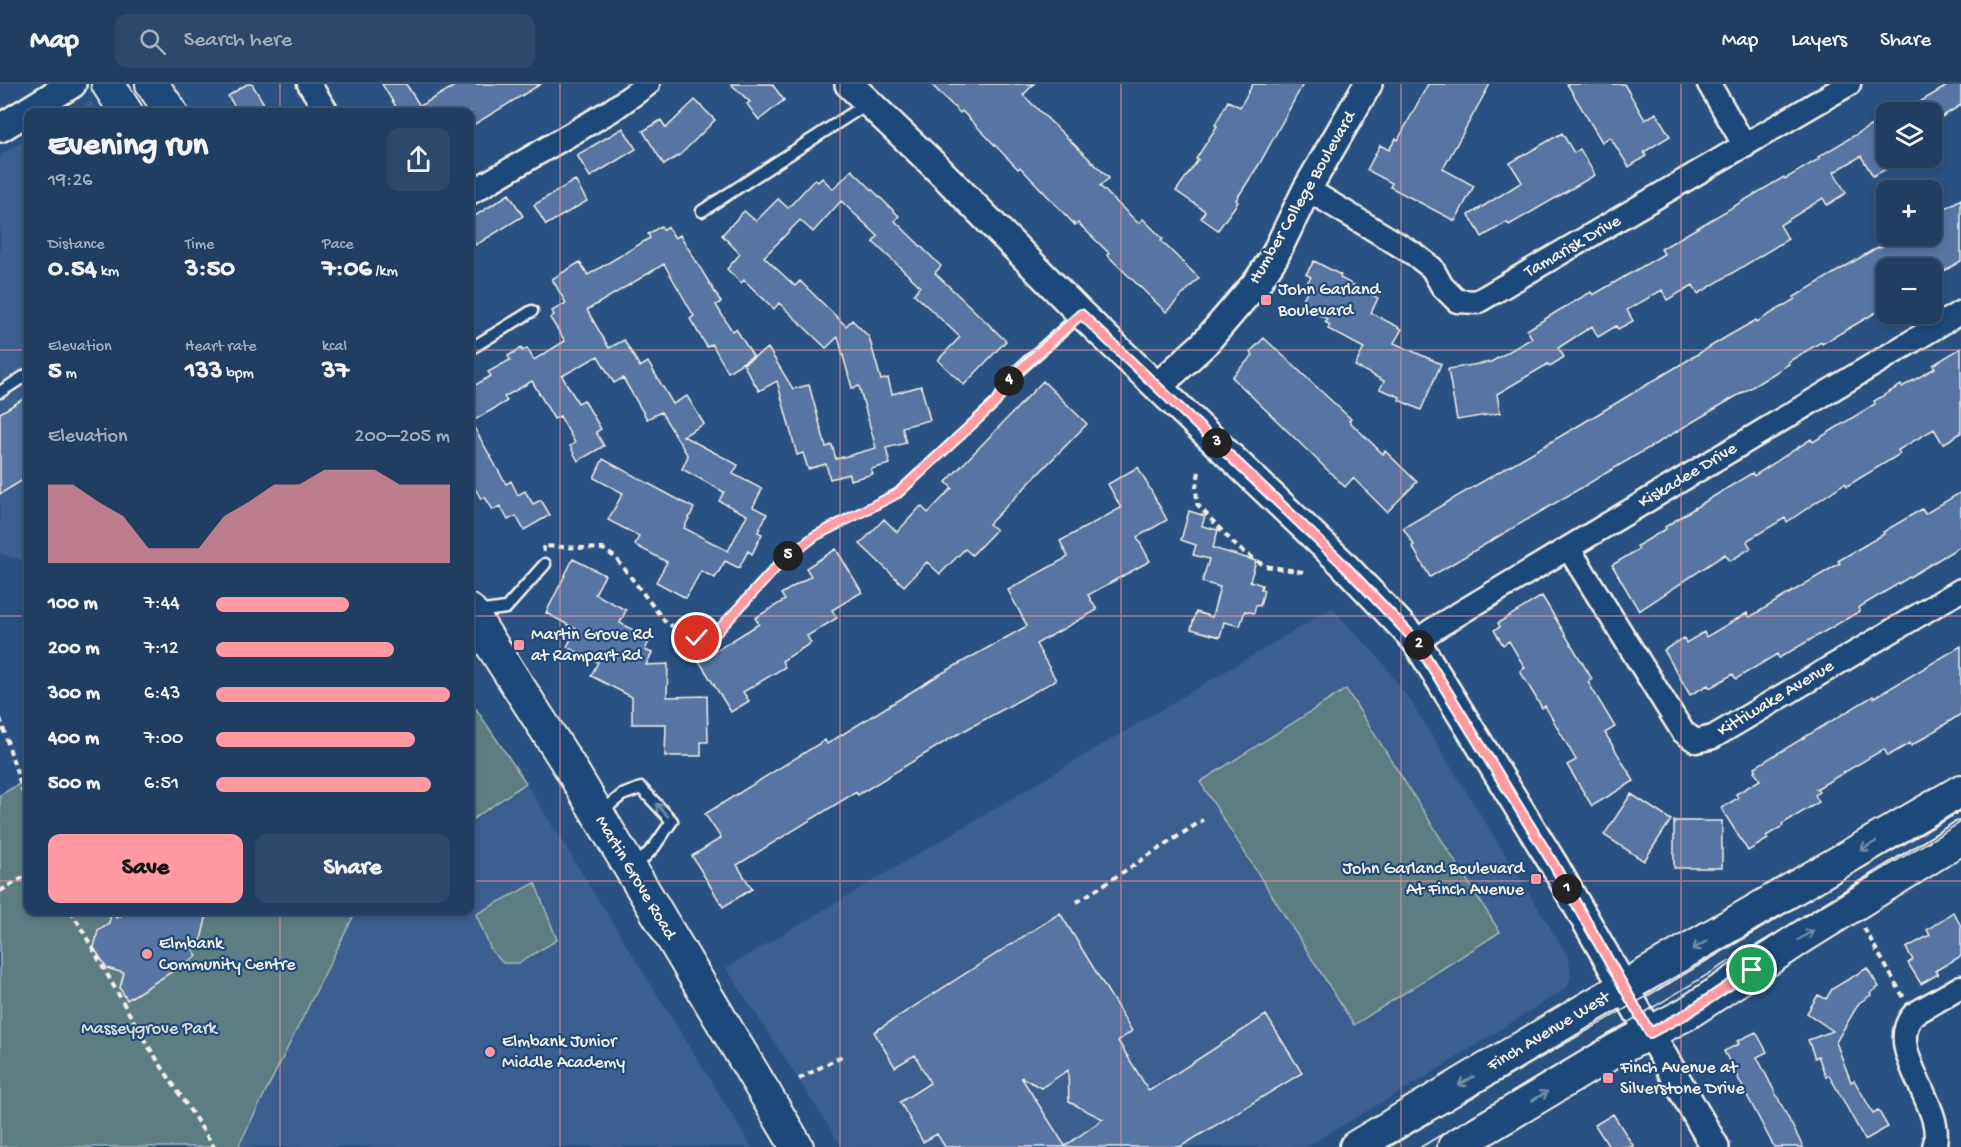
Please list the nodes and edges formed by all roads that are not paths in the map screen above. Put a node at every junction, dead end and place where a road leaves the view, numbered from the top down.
1 (72, 84) edge
2 (108, 84) edge
3 (152, 84) edge
4 (309, 84) edge
5 (648, 84) edge
6 (849, 84) edge
7 (1368, 84) edge
8 (1709, 84) edge
9 (1849, 84) edge
10 (868, 103) junction
11 (33, 108) edge
12 (123, 108) edge
13 (168, 108) edge
14 (324, 108) edge
15 (24, 113) edge
16 (0, 128) edge
17 (1745, 146) junction
18 (1307, 189) junction
19 (474, 191) edge
20 (702, 211) dead end
21 (532, 311) dead end
22 (1961, 312) edge
23 (1081, 314) junction
24 (474, 347) edge
25 (1014, 375) road end
26 (24, 377) edge
27 (1158, 386) junction
28 (0, 392) edge
29 (1569, 549) junction
30 (545, 564) road end
31 (1961, 590) edge
32 (474, 612) edge
33 (474, 619) edge
34 (1416, 641) junction
35 (1961, 791) edge
36 (598, 814) junction
37 (1961, 838) edge
38 (631, 871) junction
39 (1624, 987) junction
40 (1961, 987) edge
41 (1650, 1033) junction
42 (796, 1147) edge
43 (1356, 1147) edge
44 (1454, 1147) edge
45 (1715, 1147) edge
46 (1934, 1147) edge

1 - 11 street
2 - 12 main road
3 - 13 main road
4 - 14 street
5 - 19 street
6 - 10 street
7 - 18 street, Humber College Boulevard
8 - 17 street
9 - 17 street, Tamarisk Drive
10 - 20 lane
10 - 23 street
15 - 16 street
17 - 18 street, Tamarisk Drive
18 - 27 street, Humber College Boulevard
21 - 24 lane
22 - 29 street, Kiskadee Drive
23 - 25 lane
23 - 27 street
26 - 28 lane
27 - 34 street
29 - 31 street, Kittiwake Avenue
29 - 34 street, Kiskadee Drive
30 - 32 lane
33 - 36 main road, Martin Grove Road
34 - 39 street
35 -> 39 main road, Finch Avenue West
36 - 38 main road, Martin Grove Road
38 -> 36 lane
41 -> 37 main road
38 - 42 main road, Martin Grove Road
39 - 41 street
39 -> 43 main road, Finch Avenue West
40 - 46 street
44 -> 41 main road
41 - 45 street

